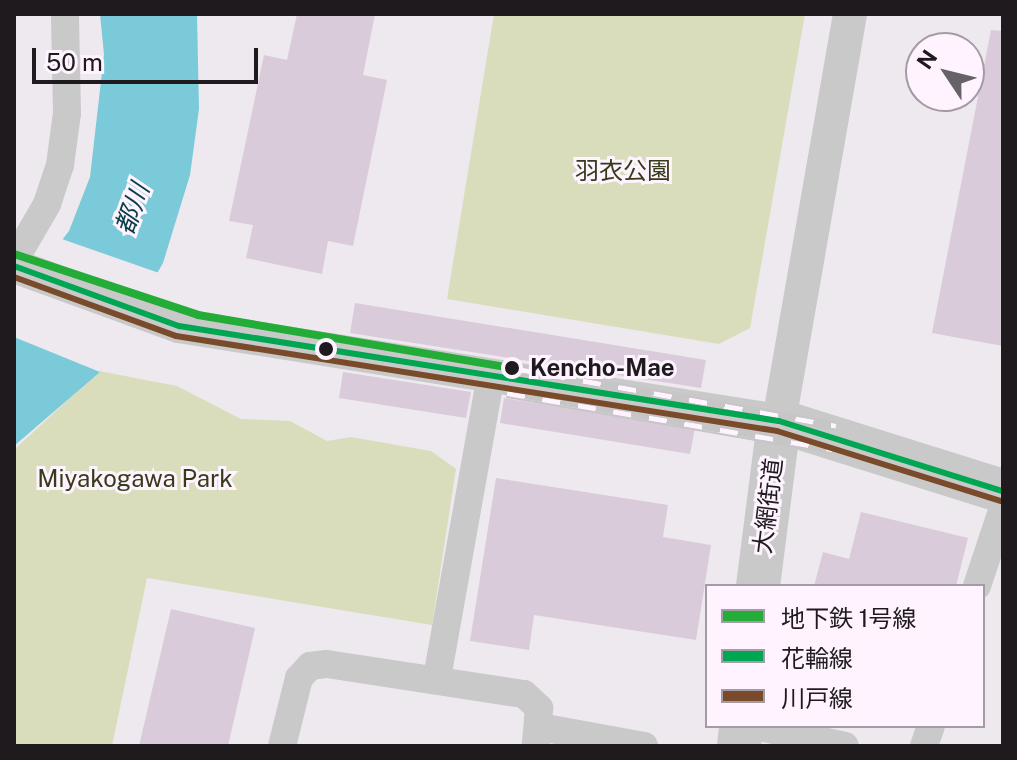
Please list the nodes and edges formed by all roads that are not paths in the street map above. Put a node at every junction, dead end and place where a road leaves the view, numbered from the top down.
1 (65, 14) edge
2 (850, 14) edge
3 (14, 263) edge
4 (491, 375) junction
5 (779, 421) junction
6 (1003, 491) edge
7 (1003, 508) edge
8 (758, 584) edge
9 (978, 584) edge
10 (437, 678) junction
11 (765, 728) edge
12 (538, 736) edge
13 (282, 746) edge
14 (644, 746) edge
15 (845, 746) edge

1 - 3 street
2 - 5 street
3 - 4 street
4 - 5 street
4 - 10 street
5 - 6 main road, 大網街道
5 - 8 main road, 大網街道
7 - 9 street
10 - 12 street
10 - 13 street
11 - 15 street
12 - 14 street

